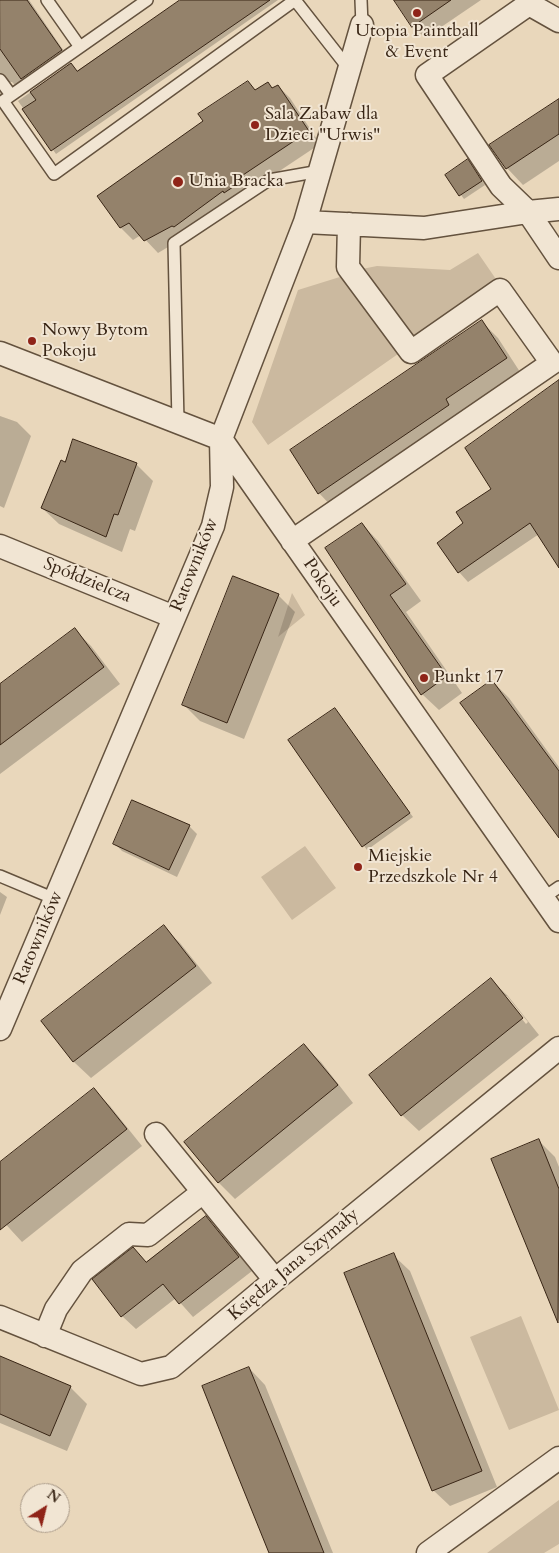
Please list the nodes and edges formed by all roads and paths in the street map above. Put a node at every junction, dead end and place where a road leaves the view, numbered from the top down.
1 (47, 0) edge
2 (148, 0) edge
3 (295, 0) edge
4 (360, 0) edge
5 (559, 21) edge
6 (362, 25) joint
7 (80, 47) junction
8 (349, 69) junction
9 (0, 80) edge
10 (11, 95) junction
11 (320, 170) junction
12 (559, 208) edge
13 (528, 212) junction
14 (305, 222) junction
15 (349, 224) junction
16 (559, 258) edge
17 (0, 353) edge
18 (178, 422) junction
19 (221, 439) junction
20 (292, 541) junction
21 (0, 546) edge
22 (174, 617) junction
23 (0, 876) edge
24 (551, 892) edge
25 (55, 900) junction
26 (559, 921) edge
27 (0, 1029) edge
28 (559, 1048) edge
29 (156, 1134) dead end
30 (203, 1192) junction
31 (275, 1280) junction
32 (0, 1317) edge
33 (45, 1336) junction
34 (559, 1458) edge
35 (428, 1553) edge

1 - 7 lane
2 - 7 lane
3 - 8 lane
3 - 10 lane
4 - 6 lane, Ratowników
5 - 13 street
6 - 8 street, Ratowników
7 - 10 lane
8 - 11 street, Ratowników
9 - 10 lane
11 - 14 street, Ratowników
11 - 18 lane
12 - 13 street
13 - 15 street
13 - 16 street
14 - 15 street
14 - 19 street, Ratowników
15 - 20 street
17 - 18 street
18 - 19 street
19 - 20 street, Pokoju
19 - 22 street, Ratowników
20 - 24 street, Pokoju
21 - 22 street, Spółdzielcza
22 - 25 street, Ratowników
23 - 25 lane
24 - 26 street, Pokoju
25 - 27 street, Ratowników
28 - 31 street, Księdza Jana Szymały
29 - 30 street
30 - 31 street
30 - 33 street
31 - 33 street, Księdza Jana Szymały
32 - 33 street, Księdza Jana Szymały
34 - 35 street

